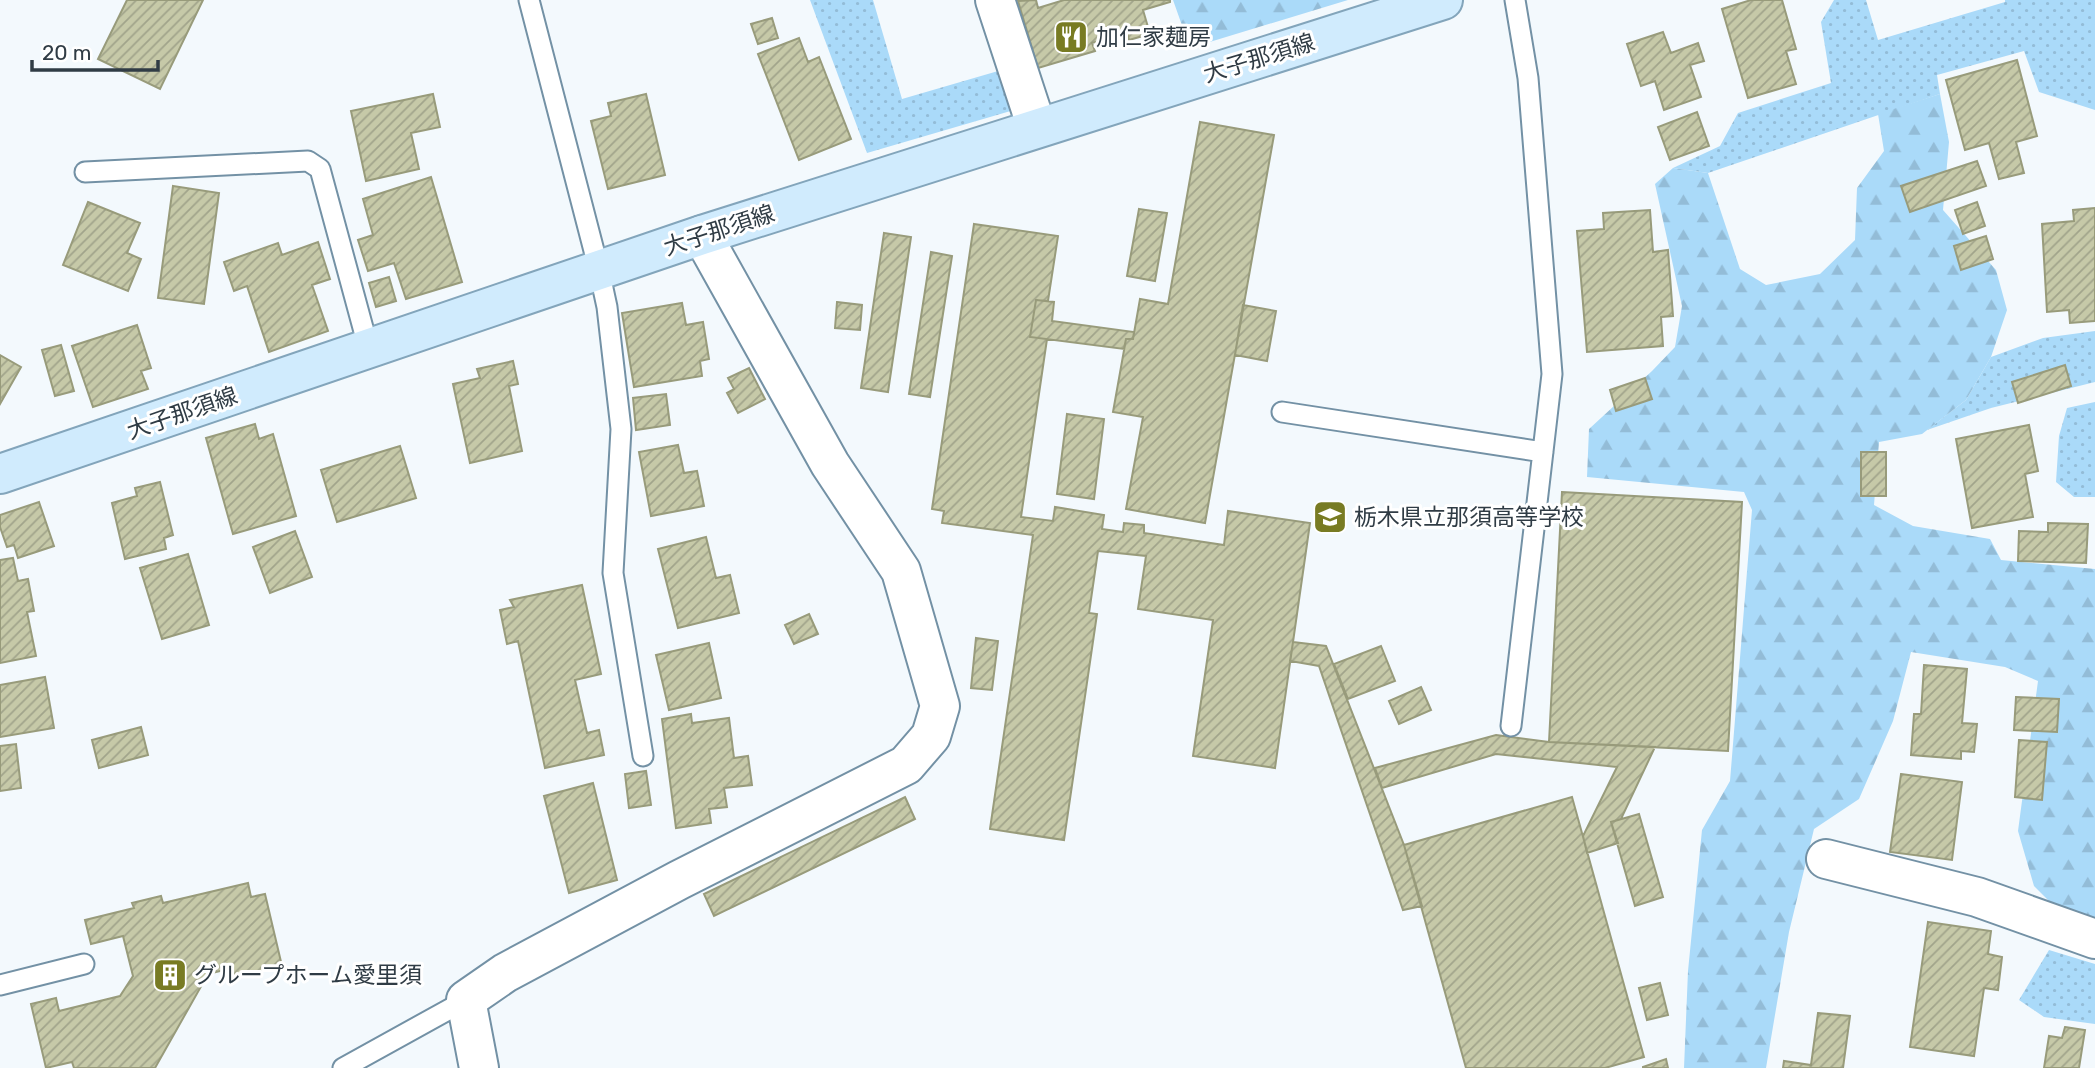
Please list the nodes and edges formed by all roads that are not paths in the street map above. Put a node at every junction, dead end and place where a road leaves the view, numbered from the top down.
1 (529, 0) edge
2 (995, 0) edge
3 (1443, 0) edge
4 (1515, 0) edge
5 (1037, 128) junction
6 (85, 172) dead end
7 (702, 235) junction
8 (599, 270) junction
9 (369, 350) junction
10 (1282, 412) dead end
11 (1543, 452) junction
12 (0, 474) edge
13 (1511, 726) dead end
14 (643, 756) dead end
15 (1826, 859) dead end
16 (2095, 939) edge
17 (84, 964) dead end
18 (0, 985) edge
19 (466, 1000) junction
20 (343, 1068) edge
21 (479, 1068) edge

1 - 8 lane
2 - 5 street
3 - 5 main road, 大子那須線
4 - 11 lane
5 - 7 main road, 大子那須線
6 - 9 lane
7 - 8 main road, 大子那須線
7 - 19 street
8 - 9 main road, 大子那須線
8 - 14 lane
9 - 12 main road, 大子那須線
10 - 11 lane
11 - 13 lane
15 - 16 street
17 - 18 lane
19 - 20 lane
19 - 21 street

